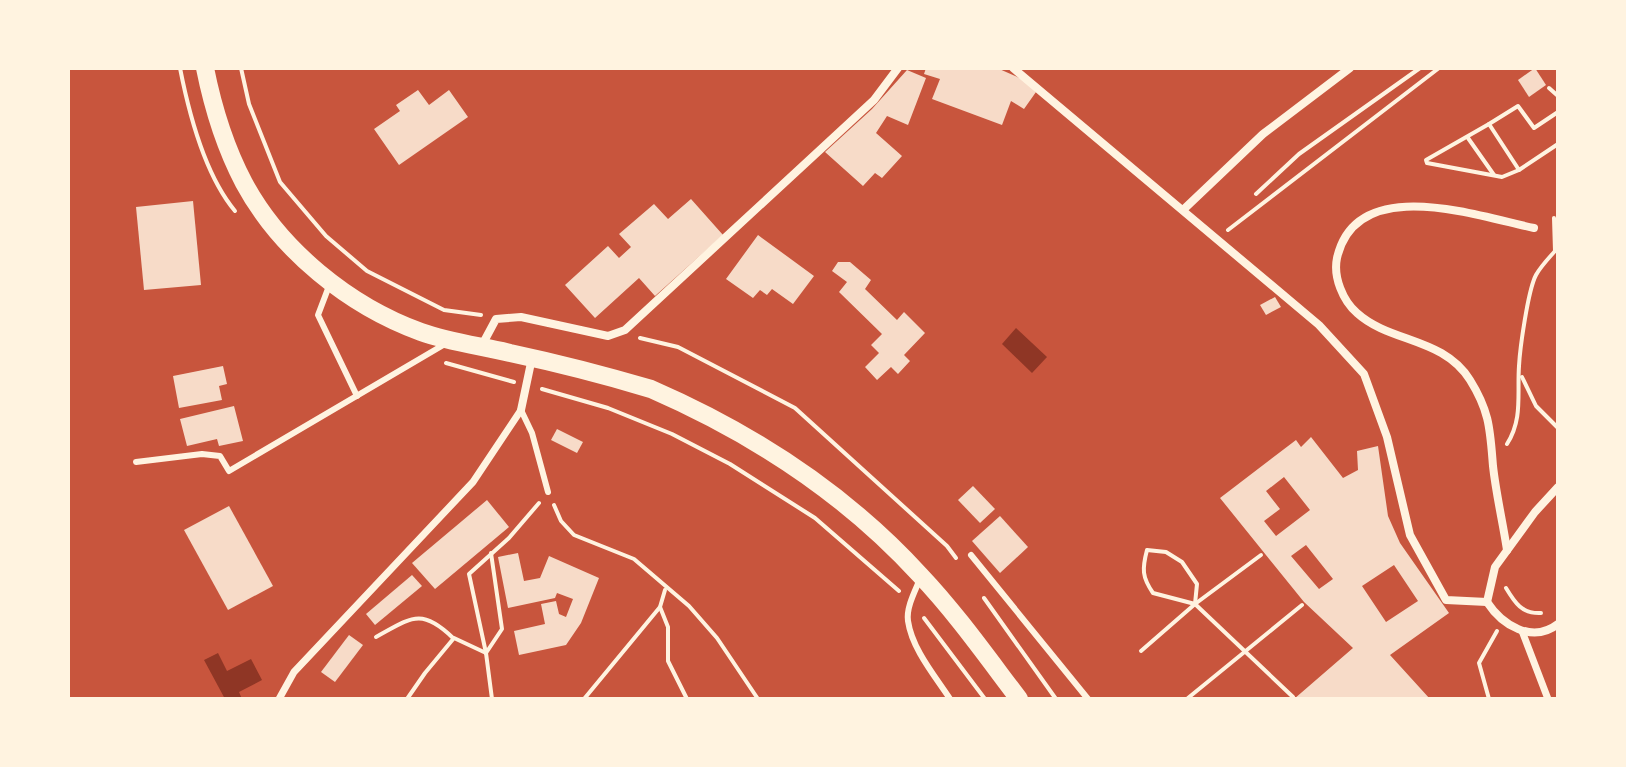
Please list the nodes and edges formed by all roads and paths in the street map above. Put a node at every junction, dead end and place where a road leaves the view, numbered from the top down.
1 (205, 68) edge
2 (898, 68) edge
3 (1013, 68) edge
4 (1350, 68) edge
5 (1420, 68) edge
6 (1439, 68) edge
7 (1549, 88) dead end
8 (1558, 96) edge
9 (1558, 112) edge
10 (1489, 124) junction
11 (1468, 138) junction
12 (1558, 144) edge
13 (1519, 170) junction
14 (1494, 175) junction
15 (1256, 194) dead end
16 (1183, 210) junction
17 (1554, 218) dead end
18 (1237, 223) dead end
19 (1534, 228) dead end
20 (330, 282) junction
21 (451, 340) junction
22 (481, 347) junction
23 (532, 358) junction
24 (1519, 371) junction
25 (527, 385) junction
26 (357, 396) junction
27 (521, 410) junction
28 (1558, 428) edge
29 (136, 462) dead end
30 (1493, 466) junction
31 (1558, 487) edge
32 (548, 492) junction
33 (1507, 550) junction
34 (491, 553) junction
35 (971, 555) dead end
36 (1261, 555) dead end
37 (921, 576) junction
38 (1506, 577) dead end
39 (666, 588) junction
40 (911, 602) junction
41 (1487, 602) junction
42 (1195, 604) junction
43 (1302, 605) dead end
44 (660, 607) junction
45 (1546, 612) dead end
46 (1503, 620) junction
47 (1558, 624) edge
48 (1522, 631) junction
49 (376, 637) dead end
50 (454, 638) junction
51 (1141, 651) dead end
52 (1245, 652) junction
53 (486, 653) junction
54 (1293, 697) dead end
55 (1188, 698) edge
56 (279, 699) edge
57 (407, 699) edge
58 (492, 699) edge
59 (584, 699) edge
60 (687, 699) edge
61 (758, 699) edge
62 (950, 699) edge
63 (985, 699) edge
64 (1019, 699) edge
65 (1088, 699) edge
66 (1489, 699) edge
67 (1548, 699) edge

1 - 20 main road
2 - 22 street
3 - 16 street
4 - 16 street
5 - 15 path
6 - 18 path
7 - 8 path
9 - 10 path
10 - 11 path
10 - 13 path
11 - 14 path
11 - 14 path
12 - 13 path
13 - 14 path
16 - 41 street
17 - 24 path
19 - 30 street
20 - 21 main road
20 - 26 lane
21 - 22 main road
21 - 26 lane
22 - 23 main road
23 - 25 street
23 - 37 main road
24 - 28 path
24 - 30 path
25 - 27 street
25 - 40 path
26 - 29 lane
27 - 32 lane
27 - 56 street
30 - 33 street
31 - 33 street
32 - 34 path
32 - 39 path
33 - 41 street
34 - 53 path
34 - 53 path
35 - 65 lane
36 - 42 path
37 - 40 lane
37 - 64 main road
38 - 45 path
39 - 44 path
39 - 61 path
40 - 62 lane
40 - 63 path
41 - 46 street
42 - 42 path
42 - 51 path
42 - 52 path
43 - 52 path
44 - 59 path
44 - 60 path
46 - 48 street
46 - 66 path
47 - 48 street
48 - 67 street
49 - 50 path
50 - 53 path
50 - 57 path
52 - 54 path
52 - 55 path
53 - 58 path

